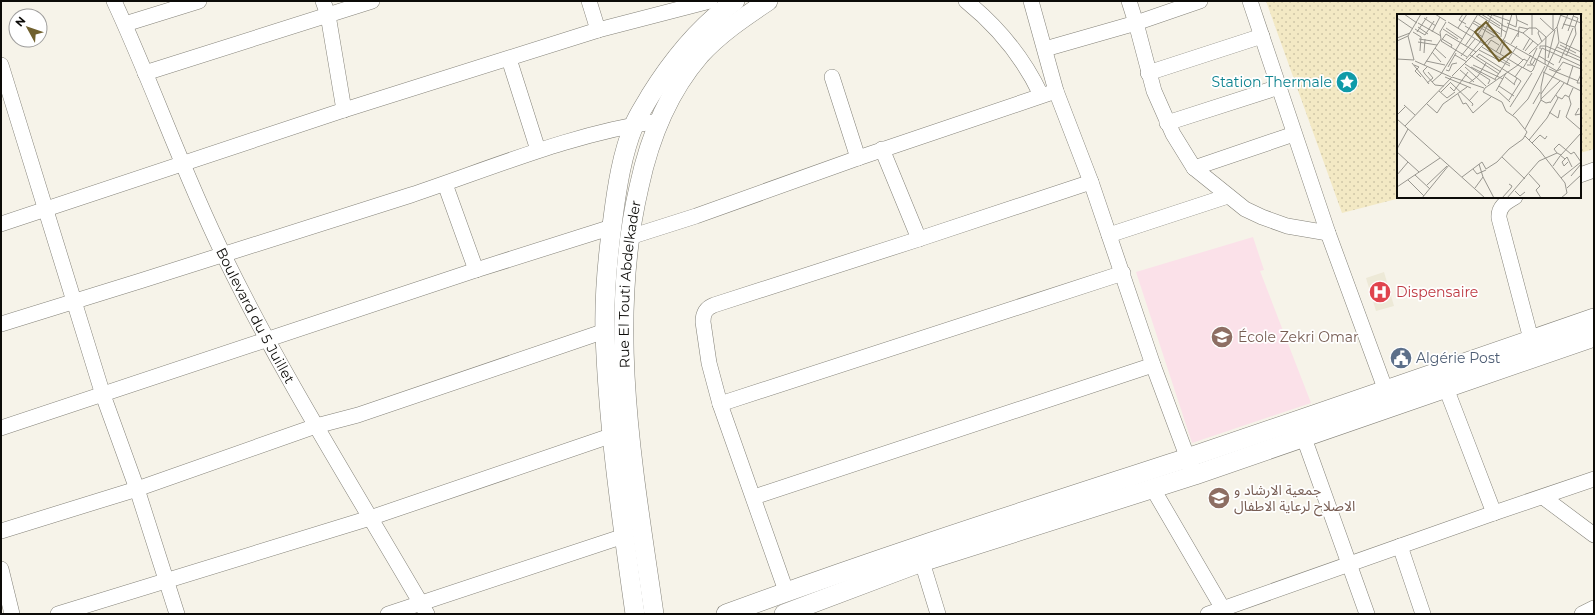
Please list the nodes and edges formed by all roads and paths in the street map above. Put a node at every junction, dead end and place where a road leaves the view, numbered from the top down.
1 (114, 1) edge
2 (199, 1) edge
3 (372, 1) edge
4 (588, 1) edge
5 (768, 1) edge
6 (966, 1) edge
7 (1031, 1) edge
8 (1129, 1) edge
9 (1200, 1) edge
10 (1250, 1) edge
11 (721, 3) edge
12 (326, 8) edge
13 (1136, 23) junction
14 (125, 24) junction
15 (598, 30) junction
16 (1262, 36) junction
17 (1044, 49) junction
18 (509, 58) junction
19 (1, 65) edge
20 (145, 73) junction
21 (1148, 73) junction
22 (832, 77) dead end
23 (1278, 86) junction
24 (1056, 91) junction
25 (1042, 95) junction
26 (344, 110) junction
27 (659, 121) junction
28 (1167, 123) junction
29 (634, 124) junction
30 (1294, 134) junction
31 (882, 149) junction
32 (538, 150) junction
33 (858, 158) junction
34 (182, 164) junction
35 (1194, 168) junction
36 (1594, 170) edge
37 (1581, 175) edge
38 (1091, 182) junction
39 (445, 184) junction
40 (1228, 196) junction
41 (1514, 198) edge
42 (46, 210) junction
43 (1, 224) edge
44 (612, 227) junction
45 (1328, 233) junction
46 (1109, 235) junction
47 (630, 237) junction
48 (919, 239) junction
49 (224, 255) junction
50 (476, 270) junction
51 (1123, 273) junction
52 (74, 301) junction
53 (1594, 318) edge
54 (1, 324) edge
55 (605, 331) junction
56 (1594, 337) edge
57 (268, 339) junction
58 (1531, 339) junction
59 (1153, 365) junction
60 (1446, 388) junction
61 (1386, 391) junction
62 (103, 395) junction
63 (720, 404) junction
64 (316, 426) junction
65 (1, 428) edge
66 (613, 435) junction
67 (1304, 438) junction
68 (1187, 458) junction
69 (1195, 475) junction
70 (1594, 479) edge
71 (137, 489) junction
72 (1154, 489) junction
73 (754, 496) junction
74 (1543, 497) junction
75 (1494, 513) junction
76 (370, 518) junction
77 (1, 531) edge
78 (1594, 535) edge
79 (624, 536) junction
80 (1400, 546) junction
81 (920, 555) junction
82 (1350, 564) junction
83 (1, 569) edge
84 (166, 580) junction
85 (786, 591) junction
86 (1594, 608) edge
87 (424, 609) edge
88 (1225, 612) edge
89 (792, 613) edge
90 (12, 614) edge
91 (58, 614) edge
92 (177, 614) edge
93 (388, 614) edge
94 (635, 614) edge
95 (654, 614) edge
96 (726, 614) edge
97 (938, 614) edge
98 (1208, 614) edge
99 (1367, 614) edge
100 (1424, 614) edge
101 (1582, 614) edge

1 - 14 street, Boulevard du 5 Juillet
2 - 14 street
3 - 12 street
4 - 15 street
5 - 27 street, Rue El Touti Abdelkader
6 - 25 street
7 - 17 street
8 - 13 street
9 - 13 street
10 - 16 street
11 - 15 street
11 - 29 street, Rue El Touti Abdelkader
12 - 20 street
12 - 26 street
13 - 17 street
13 - 21 street
14 - 20 street, Boulevard du 5 Juillet
15 - 18 street
16 - 21 street
16 - 23 street
17 - 24 street
18 - 26 street
18 - 32 street
19 - 42 street
20 - 34 street, Boulevard du 5 Juillet
21 - 28 street
22 - 33 street
23 - 28 street
23 - 30 street
24 - 25 street
24 - 38 street
25 - 31 street
26 - 34 street
27 - 29 street
27 - 47 street, Rue El Touti Abdelkader
28 - 35 street
29 - 32 street
29 - 44 street, Rue El Touti Abdelkader
30 - 35 street
30 - 45 street
31 - 33 street
31 - 48 street
32 - 39 street
33 - 47 street
34 - 42 street
34 - 49 street, Boulevard du 5 Juillet
35 - 40 street
36 - 37 street
38 - 46 street
38 - 48 street
39 - 49 street
39 - 50 street
40 - 45 street
40 - 46 street
41 - 58 street
42 - 43 street
42 - 52 street
44 - 50 street
44 - 55 street, Rue El Touti Abdelkader
45 - 61 street
46 - 51 street
47 - 95 street, Rue El Touti Abdelkader
48 - 63 street
49 - 52 street
49 - 57 street, Boulevard du 5 Juillet
50 - 57 street
51 - 59 street
51 - 63 street
52 - 54 street
52 - 62 street
53 - 58 street
55 - 64 street
55 - 66 street, Rue El Touti Abdelkader
56 - 60 street
57 - 62 street
57 - 64 street, Boulevard du 5 Juillet
58 - 61 street
59 - 68 street
59 - 73 street
60 - 67 street
60 - 75 street
61 - 68 street
62 - 65 street
62 - 71 street
63 - 73 street
64 - 71 street
64 - 76 street, Boulevard du 5 Juillet
66 - 76 street
66 - 79 street, Rue El Touti Abdelkader
67 - 69 street
67 - 82 street
68 - 69 street
68 - 81 street
69 - 72 street
70 - 74 street
71 - 77 street
71 - 84 street
72 - 81 street
72 - 88 street
73 - 85 street
74 - 75 street
74 - 78 street
75 - 80 street
76 - 84 street
76 - 87 street, Boulevard du 5 Juillet
79 - 87 street
79 - 94 street, Rue El Touti Abdelkader
80 - 82 street
80 - 100 street
81 - 85 street
81 - 89 street
81 - 97 street
82 - 88 street
82 - 99 street
83 - 90 street
84 - 91 street
84 - 92 street
85 - 96 street
86 - 101 street
87 - 93 street
88 - 98 street

